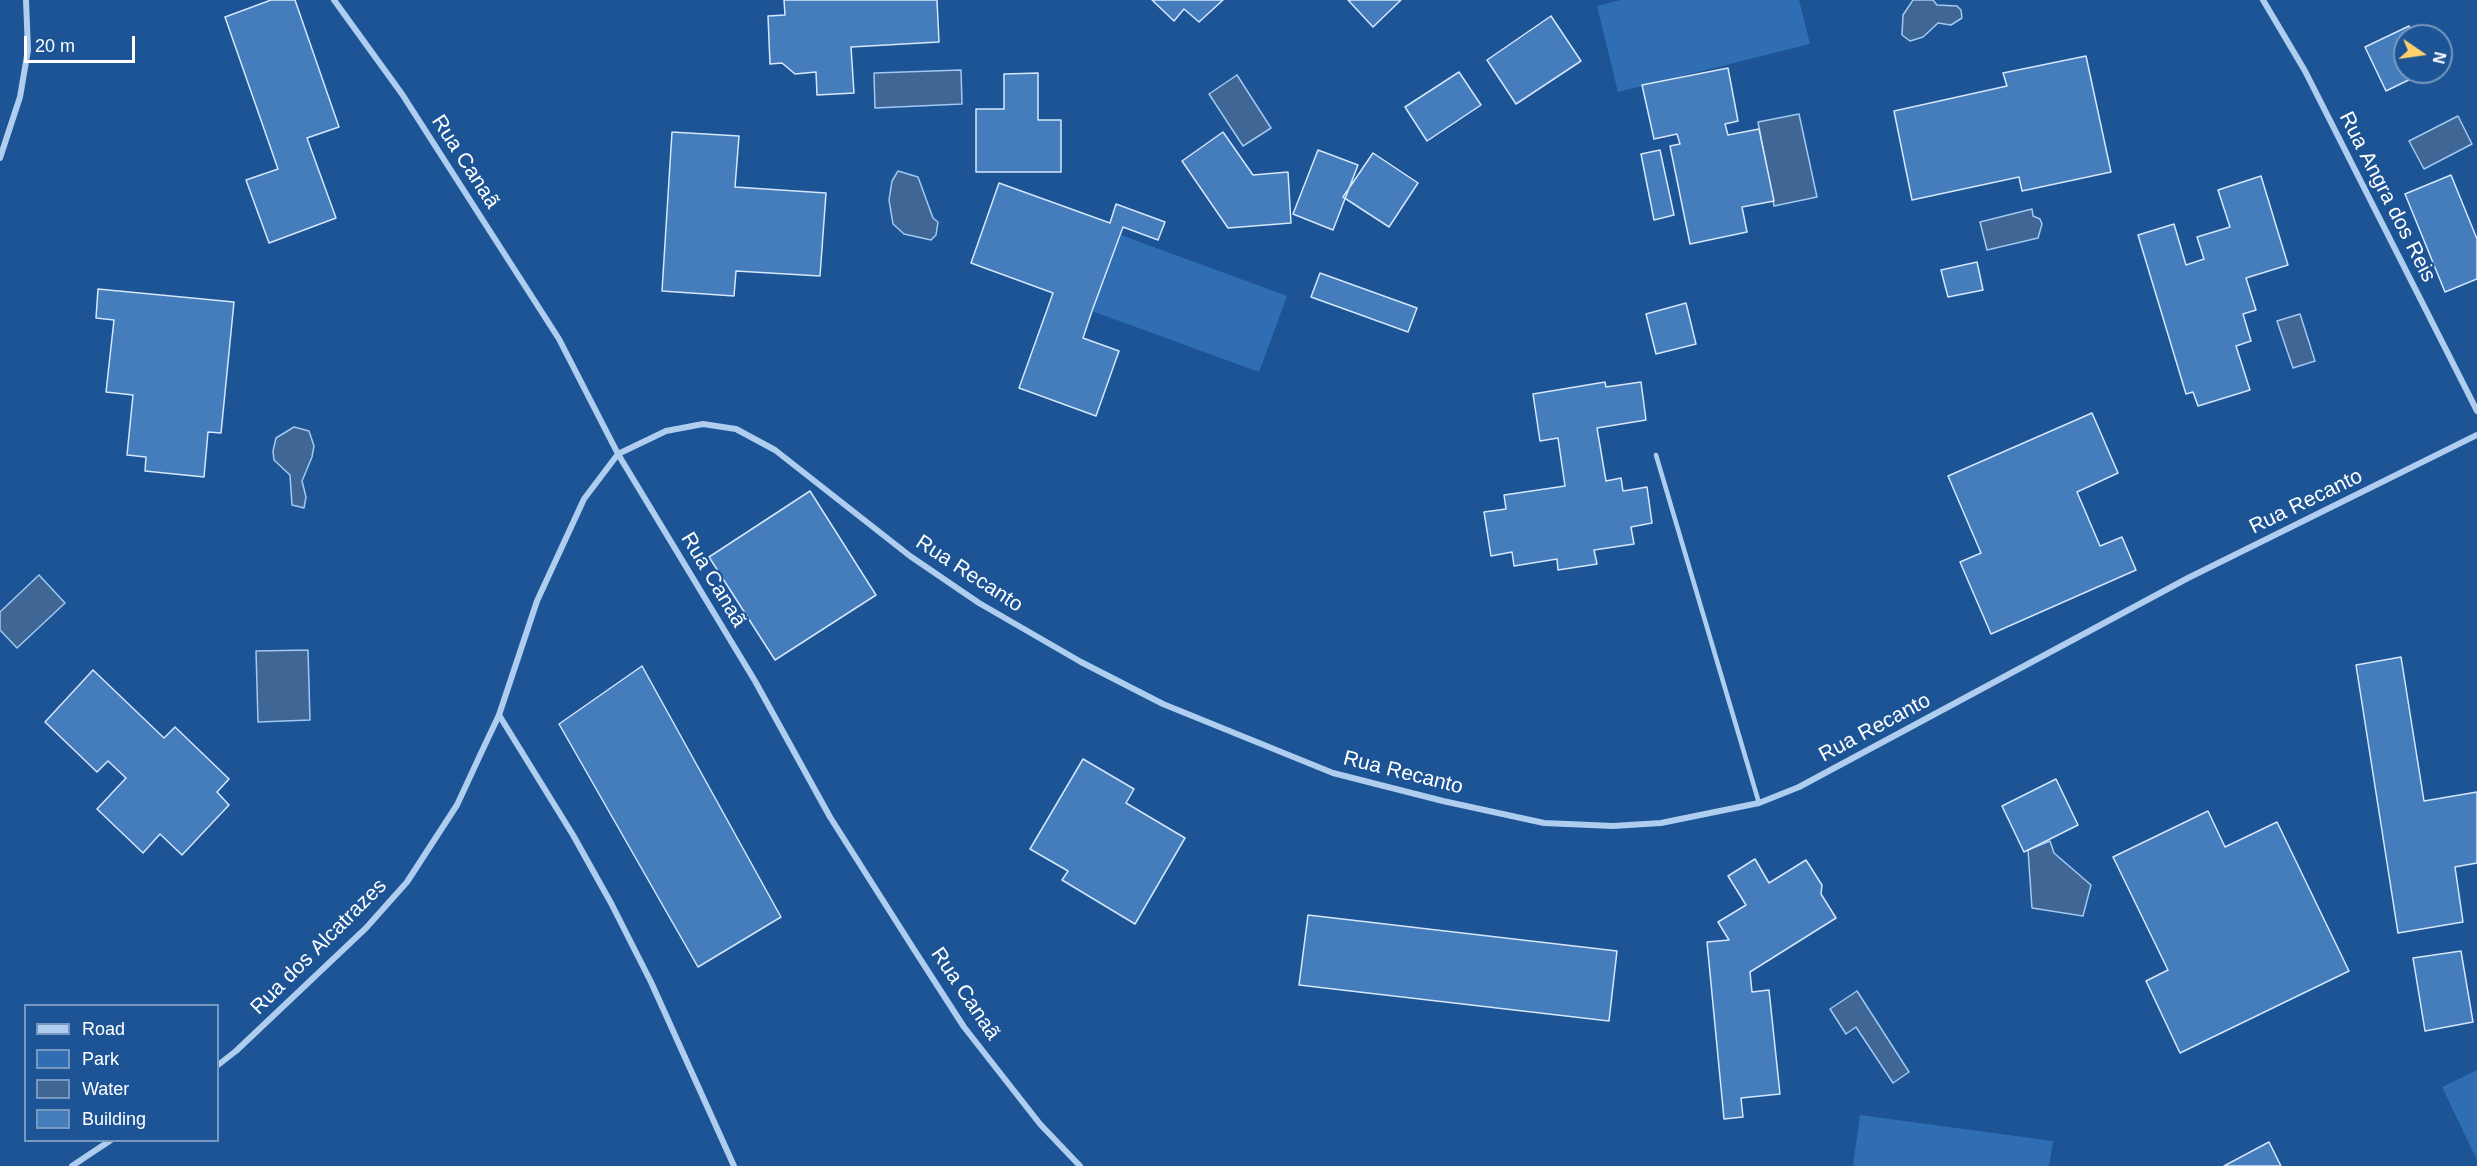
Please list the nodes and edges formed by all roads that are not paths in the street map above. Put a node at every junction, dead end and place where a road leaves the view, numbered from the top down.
1 (26, 0) edge
2 (334, 0) edge
3 (2263, 0) edge
4 (0, 158) edge
5 (2477, 411) edge
6 (2477, 435) edge
7 (618, 454) junction
8 (1656, 455) dead end
9 (499, 715) junction
10 (1759, 803) junction
11 (219, 1064) edge
12 (108, 1142) edge
13 (72, 1166) edge
14 (734, 1166) edge
15 (1080, 1166) edge

1 - 4 street
2 - 7 street, Rua Canaã
3 - 5 street, Rua Angra dos Reis
6 - 10 street, Rua Recanto
7 - 9 street, Rua Recanto
7 - 10 street, Rua Recanto
7 - 15 street, Rua Canaã
8 - 10 lane
9 - 11 street, Rua dos Alcatrazes
9 - 14 street
12 - 13 street

